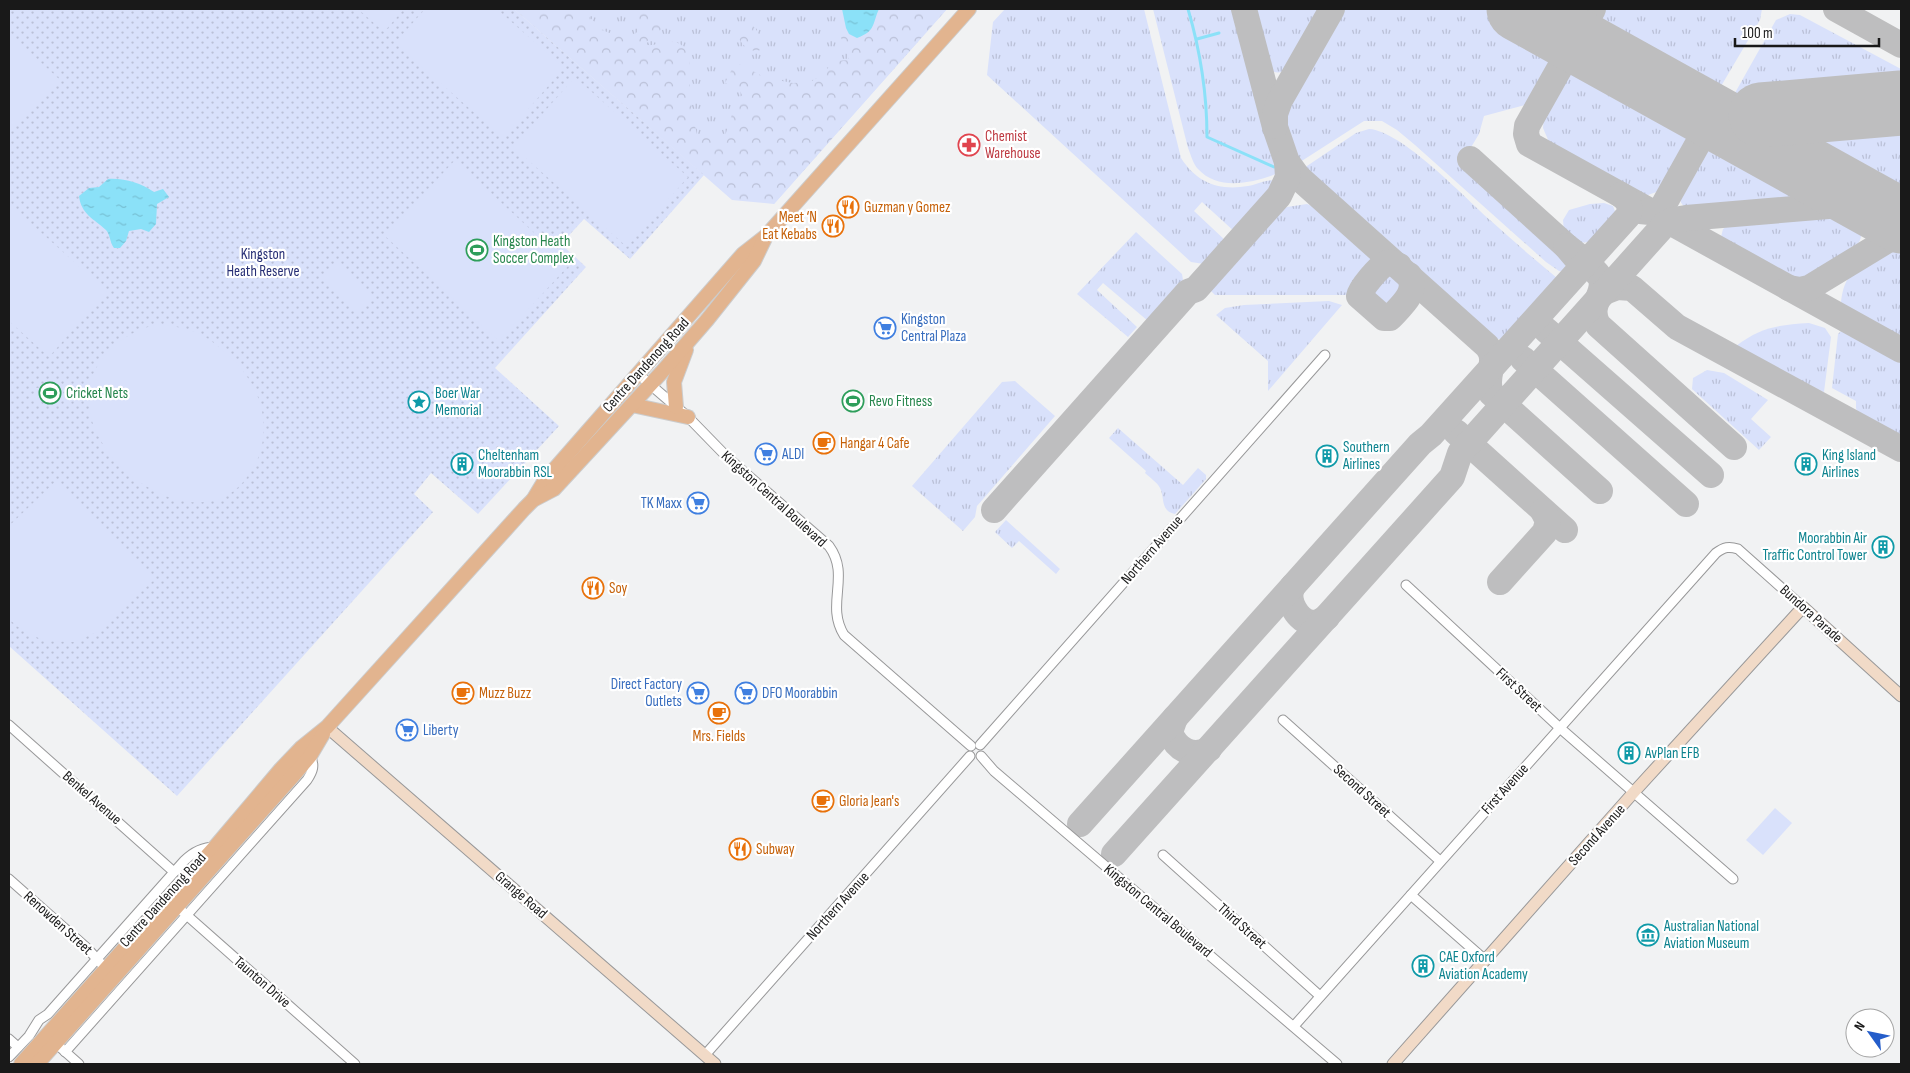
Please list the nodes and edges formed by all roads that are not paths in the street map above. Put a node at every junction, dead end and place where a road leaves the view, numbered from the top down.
1 (969, 9) edge
2 (766, 236) junction
3 (690, 340) junction
4 (1325, 354) dead end
5 (638, 374) junction
6 (650, 385) junction
7 (632, 405) junction
8 (676, 407) junction
9 (688, 418) junction
10 (533, 500) junction
11 (1716, 552) joint
12 (1406, 585) dead end
13 (1802, 606) junction
14 (1901, 696) edge
15 (1283, 720) dead end
16 (9, 725) edge
17 (327, 727) junction
18 (1560, 728) junction
19 (974, 749) junction
20 (1634, 792) junction
21 (215, 847) junction
22 (1163, 855) dead end
23 (1440, 861) junction
24 (174, 872) junction
25 (9, 879) edge
26 (1732, 879) dead end
27 (1410, 895) junction
28 (177, 907) junction
29 (97, 958) junction
30 (1485, 960) junction
31 (106, 969) junction
32 (1320, 996) junction
33 (48, 1014) junction
34 (1294, 1026) junction
35 (9, 1039) edge
36 (56, 1043) junction
37 (18, 1047) junction
38 (705, 1056) junction
39 (9, 1057) edge
40 (21, 1064) edge
41 (37, 1064) edge
42 (79, 1064) edge
43 (355, 1064) edge
44 (715, 1064) edge
45 (1337, 1064) edge
46 (1393, 1064) edge

1 - 2 main road, Centre Dandenong Road
2 - 3 main road, Centre Dandenong Road
2 - 5 main road, Centre Dandenong Road
3 - 6 main road, Centre Dandenong Road
3 - 8 main road
4 - 19 street, Northern Avenue
5 - 6 street, Kingston Central Boulevard
5 - 10 main road, Centre Dandenong Road
6 - 7 main road, Centre Dandenong Road
6 - 8 street, Kingston Central Boulevard
7 - 9 main road
7 - 10 main road, Centre Dandenong Road
8 - 9 street, Kingston Central Boulevard
9 - 19 street, Kingston Central Boulevard
10 - 17 main road, Centre Dandenong Road
11 - 13 street, Bundora Parade
11 - 18 street, First Avenue
12 - 18 street, First Street
13 - 14 main road, Bundora Parade
13 - 20 main road, Second Avenue
15 - 23 street, Second Street
16 - 24 street, Benkel Avenue
17 - 21 main road, Centre Dandenong Road
17 - 28 main road, Centre Dandenong Road
17 - 38 main road, Grange Road
18 - 20 street, First Street
18 - 23 street, First Avenue
19 - 34 street, Kingston Central Boulevard
19 - 38 street, Northern Avenue
20 - 26 street, First Street
20 - 30 main road, Second Avenue
21 - 24 street, Centre Dandenong Road
21 - 28 main road, Centre Dandenong Road
22 - 32 street, Third Street
23 - 27 street, First Avenue
24 - 29 street, Centre Dandenong Road
25 - 29 street, Renowden Street
27 - 30 street
27 - 32 street, First Avenue
28 - 31 main road, Centre Dandenong Road
28 - 36 main road, Centre Dandenong Road
28 - 43 street, Taunton Drive
29 - 31 street, Renowden Street
29 - 33 street, Centre Dandenong Road
30 - 46 main road, Second Avenue
31 - 36 main road, Centre Dandenong Road
32 - 34 street, First Avenue
33 - 36 street
33 - 37 street, Centre Dandenong Road
34 - 45 street, Kingston Central Boulevard
35 - 37 street
36 - 40 main road, Centre Dandenong Road
36 - 41 main road, Centre Dandenong Road
36 - 42 street
37 - 39 street, Centre Dandenong Road
38 - 44 main road, Grange Road

